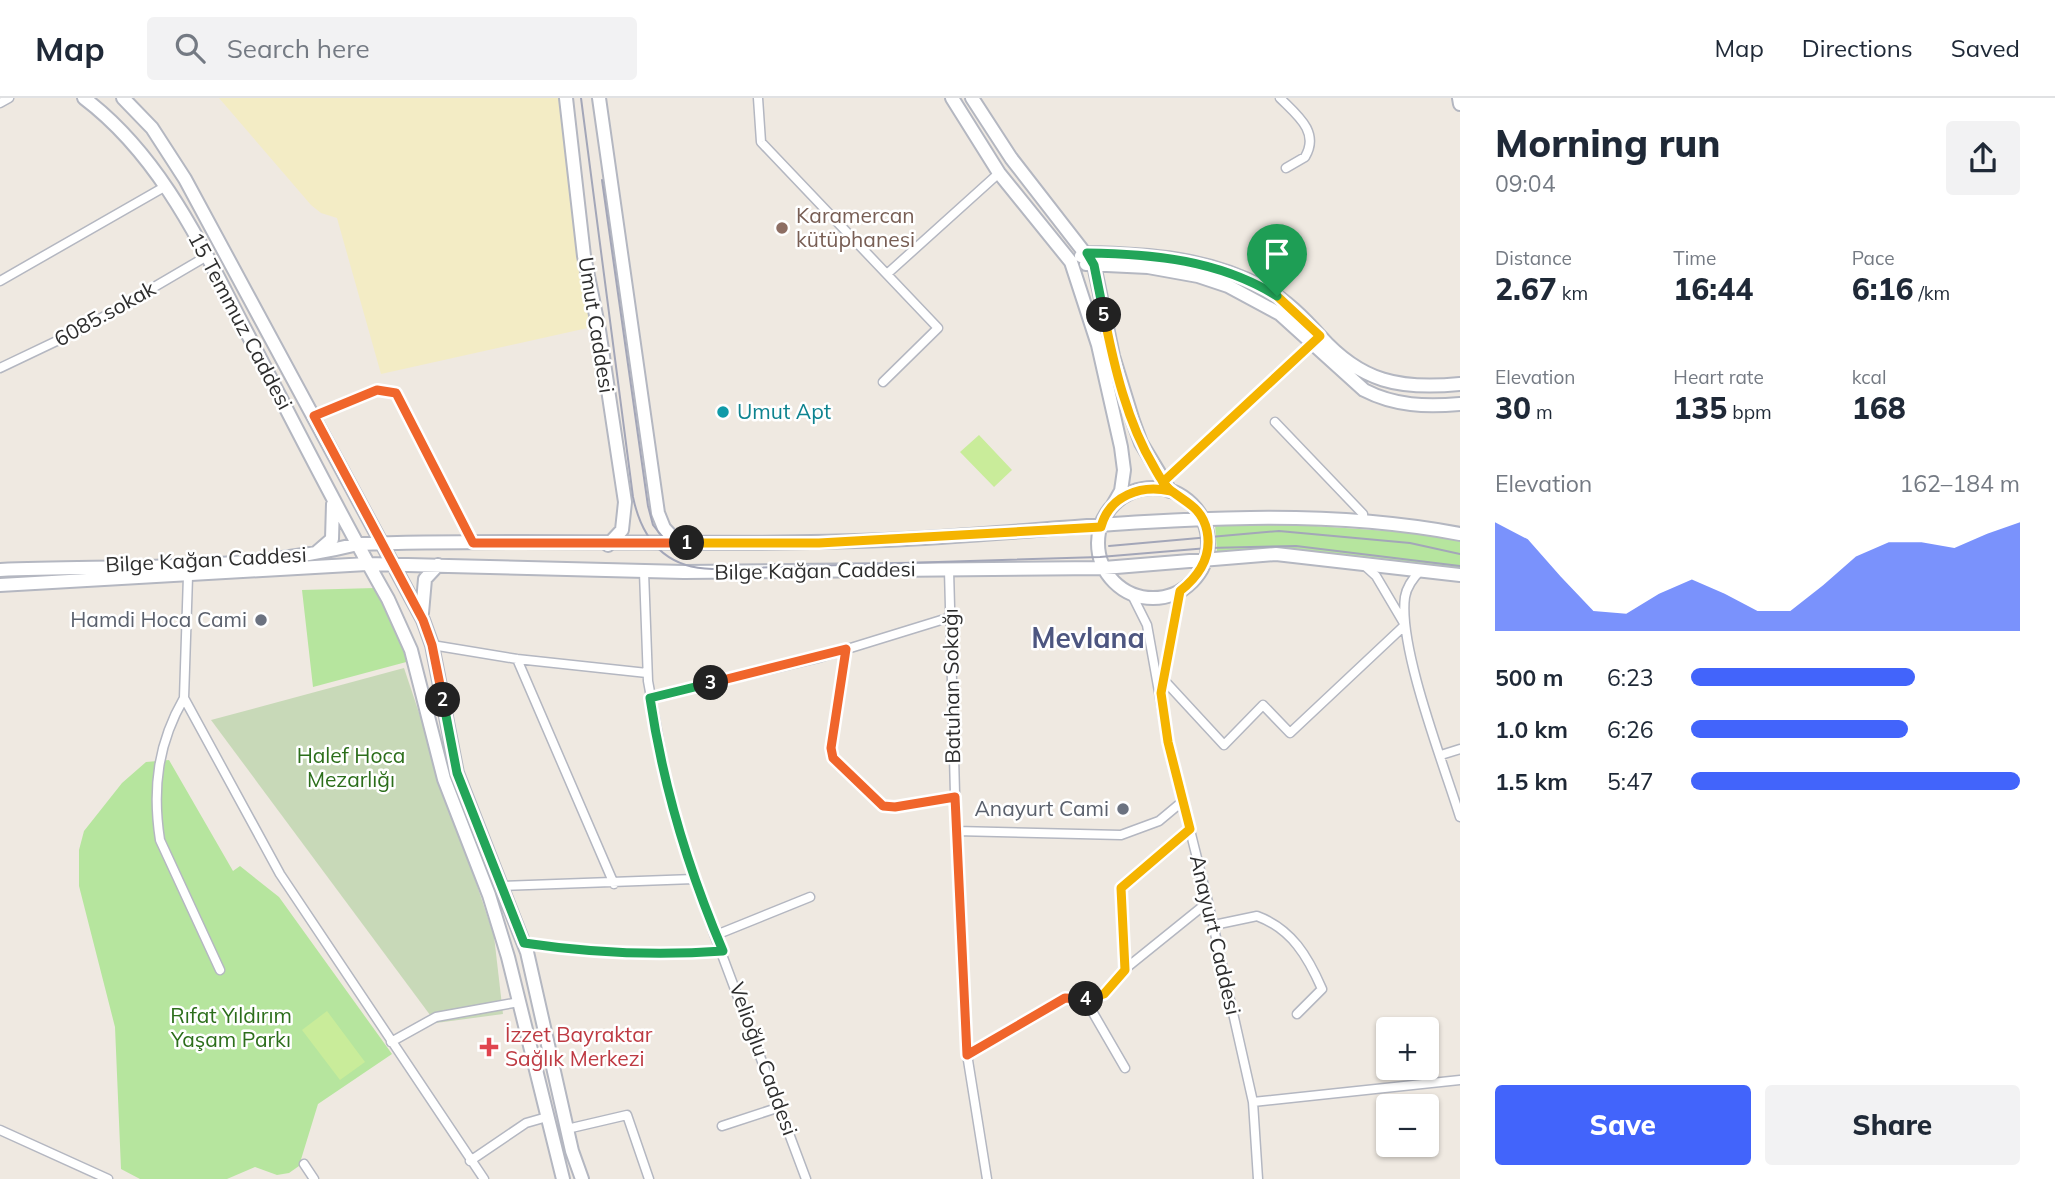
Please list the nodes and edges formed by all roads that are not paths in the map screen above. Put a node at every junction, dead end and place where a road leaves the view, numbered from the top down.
1 (9, 98) edge
2 (84, 98) edge
3 (123, 98) edge
4 (566, 98) edge
5 (599, 98) edge
6 (758, 98) edge
7 (952, 98) edge
8 (972, 98) edge
9 (1280, 98) edge
10 (1459, 98) edge
11 (0, 103) edge
12 (1460, 104) edge
13 (1286, 168) dead end
14 (999, 173) junction
15 (166, 186) junction
16 (1087, 253) junction
17 (207, 256) junction
18 (1072, 262) junction
19 (1094, 265) junction
20 (887, 274) junction
21 (0, 281) edge
22 (1316, 340) junction
23 (0, 369) edge
24 (883, 382) dead end
25 (1460, 384) edge
26 (1460, 404) edge
27 (314, 416) junction
28 (1275, 422) dead end
29 (1167, 486) junction
30 (333, 497) junction
31 (1113, 505) junction
32 (1203, 520) junction
33 (1364, 523) junction
34 (1101, 527) junction
35 (1460, 534) edge
36 (383, 543) junction
37 (473, 543) junction
38 (678, 543) junction
39 (358, 544) junction
40 (608, 545) junction
41 (308, 556) junction
42 (1205, 559) junction
43 (367, 564) junction
44 (394, 564) junction
45 (1363, 564) junction
46 (439, 565) junction
47 (1104, 568) junction
48 (0, 570) edge
49 (949, 570) junction
50 (1422, 570) junction
51 (644, 572) junction
52 (188, 576) junction
53 (1460, 576) edge
54 (0, 584) edge
55 (1180, 591) junction
56 (1131, 593) junction
57 (951, 617) junction
58 (423, 620) junction
59 (1405, 625) junction
60 (432, 645) junction
61 (846, 649) junction
62 (517, 659) junction
63 (647, 673) junction
64 (1163, 679) junction
65 (1161, 693) junction
66 (184, 698) junction
67 (650, 698) junction
68 (1460, 749) edge
69 (1441, 755) junction
70 (955, 797) junction
71 (1184, 801) junction
72 (1460, 817) edge
73 (1190, 829) junction
74 (956, 831) junction
75 (694, 879) junction
76 (614, 884) junction
77 (503, 886) junction
78 (810, 897) dead end
79 (1208, 902) junction
80 (1214, 925) junction
81 (716, 934) junction
82 (524, 943) junction
83 (723, 951) junction
84 (220, 970) dead end
85 (1125, 970) junction
86 (1085, 999) junction
87 (519, 1002) junction
88 (1297, 1014) dead end
89 (391, 1042) junction
90 (967, 1055) junction
91 (1125, 1068) dead end
92 (1460, 1079) edge
93 (1253, 1102) junction
94 (780, 1107) junction
95 (547, 1117) junction
96 (722, 1126) dead end
97 (567, 1129) junction
98 (0, 1130) edge
99 (470, 1161) junction
100 (304, 1164) dead end
101 (108, 1179) edge
102 (314, 1179) edge
103 (484, 1179) edge
104 (563, 1179) edge
105 (582, 1179) edge
106 (649, 1179) edge
107 (806, 1179) edge
108 (987, 1179) edge
109 (1258, 1179) edge

1 - 11 street
2 - 15 street, 15 Temmuz Caddesi
3 - 27 street, 15 Temmuz Caddesi
4 - 40 street, Umut Caddesi
5 - 38 street, Umut Caddesi
6 - 20 street
7 - 14 street
8 - 16 street
9 - 13 street
10 - 12 street
14 - 18 street
14 - 20 street
15 - 17 street, 15 Temmuz Caddesi
15 - 21 street
16 - 18 street
16 - 19 street
16 - 22 street
17 - 23 street, 6085.sokak
17 - 30 street, 15 Temmuz Caddesi
18 - 19 street
18 - 31 street
19 - 22 street
19 - 29 street
20 - 24 street
22 - 25 street
22 - 26 street
22 - 29 street
27 - 36 street, 15 Temmuz Caddesi
27 - 37 street
28 - 33 street
29 - 31 street
29 - 32 street
30 - 39 street, 15 Temmuz Caddesi
30 - 41 street
31 - 34 street
32 - 33 street, Bilge Kağan Caddesi
32 - 34 street, Bilge Kağan Caddesi
32 - 42 street
33 - 35 street, Bilge Kağan Caddesi
34 - 38 street, Bilge Kağan Caddesi
34 - 47 street
36 - 37 street, Bilge Kağan Caddesi
36 - 39 street, Bilge Kağan Caddesi
36 - 44 street, 15 Temmuz Caddesi
37 - 40 street, Bilge Kağan Caddesi
38 - 40 street, Bilge Kağan Caddesi
39 - 41 street, Bilge Kağan Caddesi
39 - 43 street, 15 Temmuz Caddesi
41 - 48 street, Bilge Kağan Caddesi
42 - 45 street, Bilge Kağan Caddesi
42 - 47 street, Bilge Kağan Caddesi
42 - 55 street
43 - 44 street, Bilge Kağan Caddesi
43 - 52 street, Bilge Kağan Caddesi
43 - 87 street, 15 Temmuz Caddesi
44 - 46 street, Bilge Kağan Caddesi
44 - 58 street, 15 Temmuz Caddesi
45 - 50 street, Bilge Kağan Caddesi
45 - 59 street
46 - 51 street, Bilge Kağan Caddesi
46 - 58 street
47 - 49 street, Bilge Kağan Caddesi
47 - 56 street
49 - 51 street, Bilge Kağan Caddesi
49 - 57 street, Batuhan Sokağı
50 - 53 street, Bilge Kağan Caddesi
50 - 59 street
51 - 63 street, Velioğlu Caddesi
52 - 54 street, Bilge Kağan Caddesi
52 - 66 street
55 - 56 street
55 - 64 street
56 - 65 street
57 - 61 street
57 - 70 street, Batuhan Sokağı
58 - 60 street
59 - 64 street
59 - 69 street
60 - 62 street
60 - 77 street
61 - 67 street
61 - 70 street
62 - 63 street
62 - 76 street
63 - 67 street, Velioğlu Caddesi
64 - 65 street
65 - 71 street, Anayurt Caddesi
66 - 84 street
66 - 89 street
67 - 75 street, Velioğlu Caddesi
68 - 69 street
69 - 72 street
70 - 74 street, Batuhan Sokağı
71 - 73 street, Anayurt Caddesi
71 - 74 street
73 - 79 street, Anayurt Caddesi
73 - 85 street
74 - 90 street, Batuhan Sokağı
75 - 76 street
75 - 81 street, Velioğlu Caddesi
76 - 77 street
77 - 82 street
78 - 81 street
79 - 80 street, Anayurt Caddesi
79 - 85 street
80 - 88 street
80 - 93 street, Anayurt Caddesi
81 - 83 street, Velioğlu Caddesi
82 - 83 street
82 - 97 street
83 - 94 street, Velioğlu Caddesi
85 - 86 street
86 - 90 street
86 - 91 street
87 - 89 street
87 - 95 street, 15 Temmuz Caddesi
89 - 99 street
90 - 108 street, Batuhan Sokağı
92 - 93 street
93 - 109 street, Anayurt Caddesi
94 - 96 street
94 - 107 street, Velioğlu Caddesi
95 - 99 street
95 - 104 street, 15 Temmuz Caddesi
97 - 105 street
97 - 106 street
98 - 101 street
99 - 103 street
100 - 102 street

